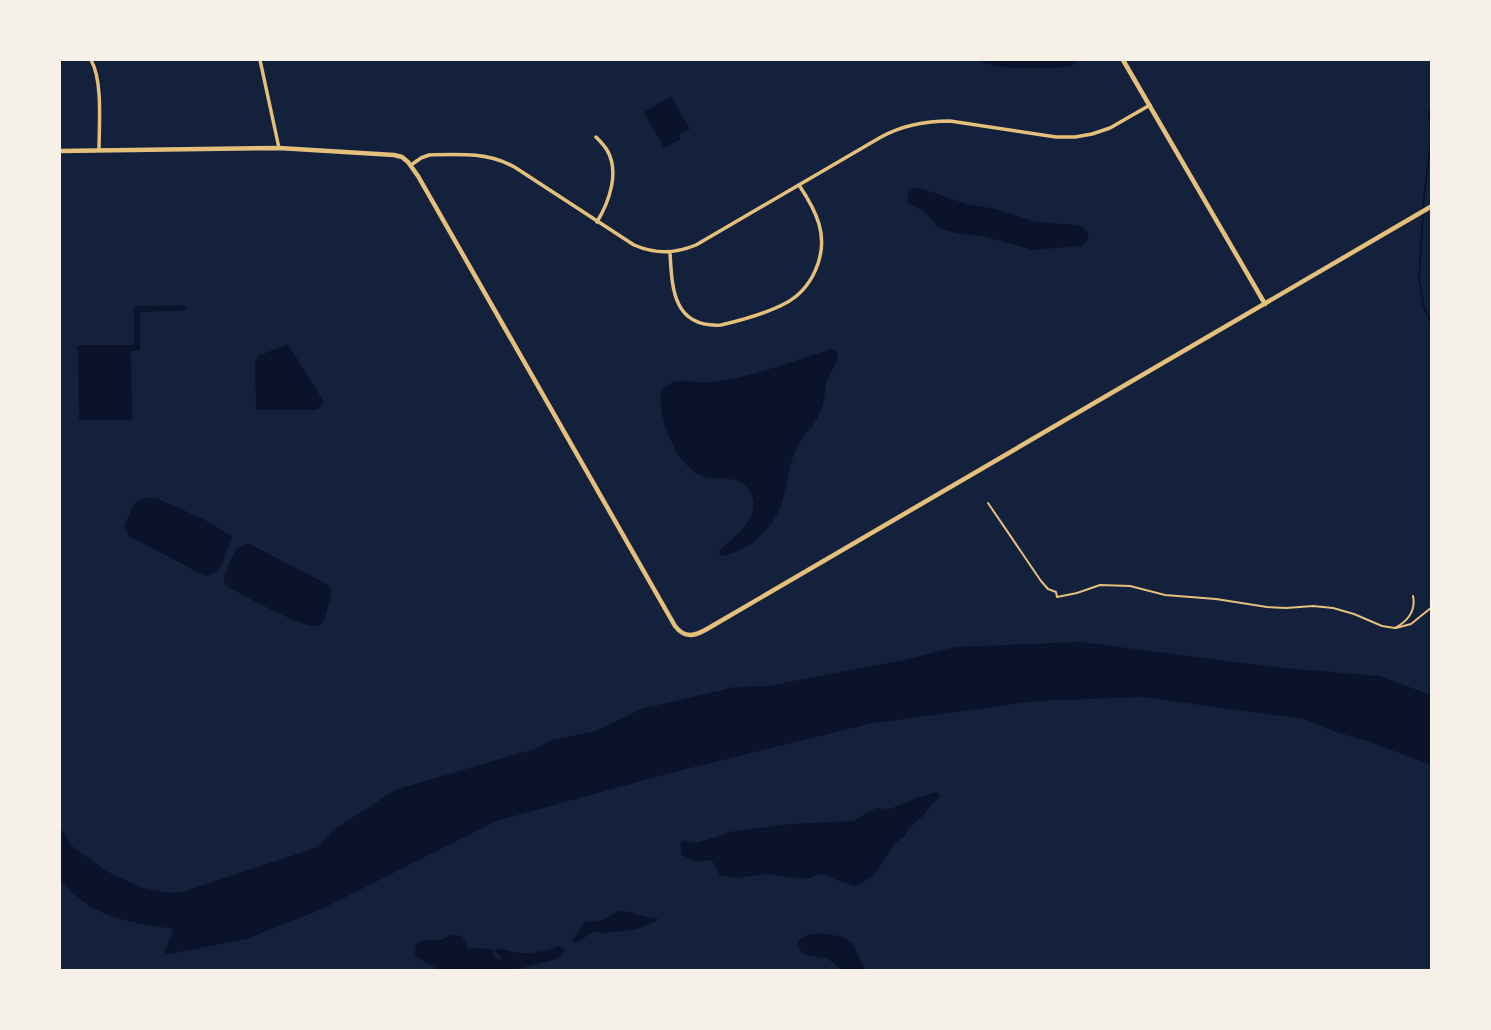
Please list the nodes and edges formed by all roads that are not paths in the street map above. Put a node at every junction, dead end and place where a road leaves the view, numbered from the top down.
1 (91, 60) edge
2 (260, 60) edge
3 (1123, 60) edge
4 (1150, 105) junction
5 (596, 137) dead end
6 (279, 148) junction
7 (99, 150) junction
8 (60, 151) edge
9 (411, 165) junction
10 (799, 185) junction
11 (1432, 206) edge
12 (597, 222) junction
13 (670, 253) junction
14 (1265, 303) junction

1 - 7 street
2 - 6 street
3 - 4 street
4 - 10 street
4 - 14 street
5 - 12 street
6 - 7 street
6 - 9 street
7 - 8 street
9 - 12 street
9 - 14 street
10 - 13 street
10 - 13 street
11 - 14 street
12 - 13 street

